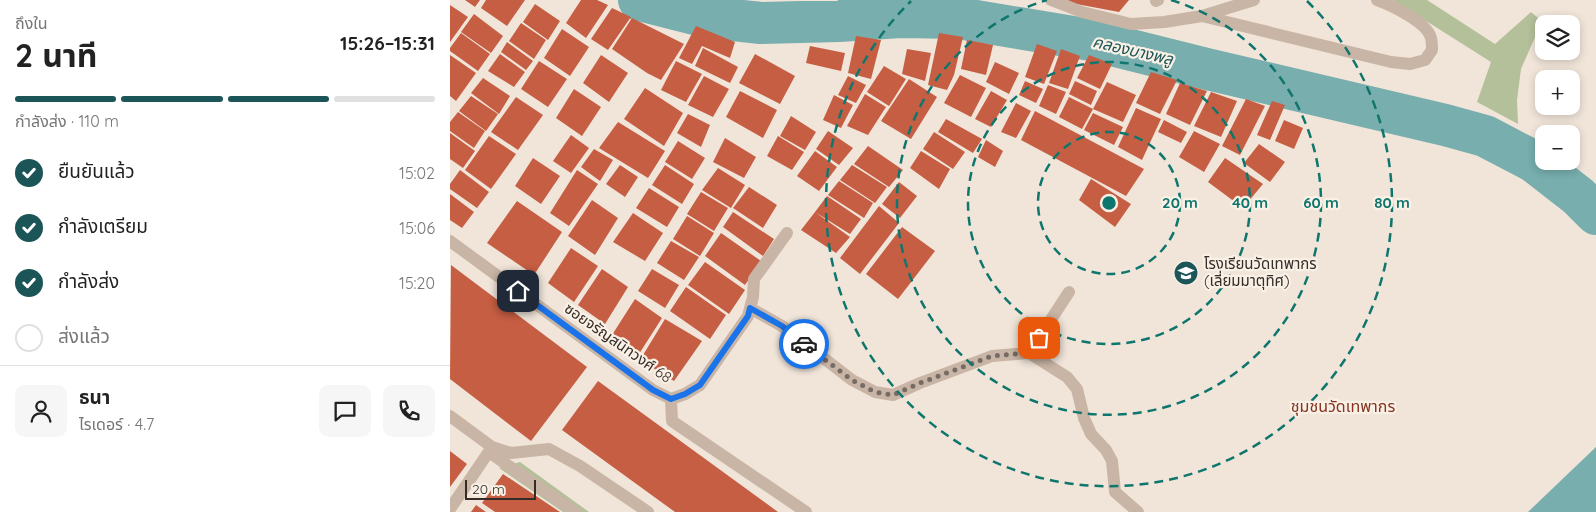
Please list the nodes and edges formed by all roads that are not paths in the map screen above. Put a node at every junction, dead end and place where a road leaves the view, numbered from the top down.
1 (1051, 0) edge
2 (1254, 0) edge
3 (1377, 0) edge
4 (1202, 16) junction
5 (787, 233) dead end
6 (450, 241) edge
7 (1069, 292) dead end
8 (750, 308) junction
9 (1029, 353) junction
10 (671, 399) junction
11 (450, 416) edge
12 (491, 449) junction
13 (450, 509) edge
14 (575, 512) edge
15 (648, 512) edge
16 (806, 512) edge
17 (1138, 512) edge

1 - 4 street
2 - 4 street
3 - 4 street
5 - 8 street, ซอยจรัญสนิทวงศ์ 68
6 - 10 street, ซอยจรัญสนิทวงศ์ 68
7 - 9 street
8 - 9 street
8 - 10 street, ซอยจรัญสนิทวงศ์ 68
9 - 17 street
10 - 16 street
11 - 12 street
12 - 13 street
12 - 14 street
12 - 15 street

